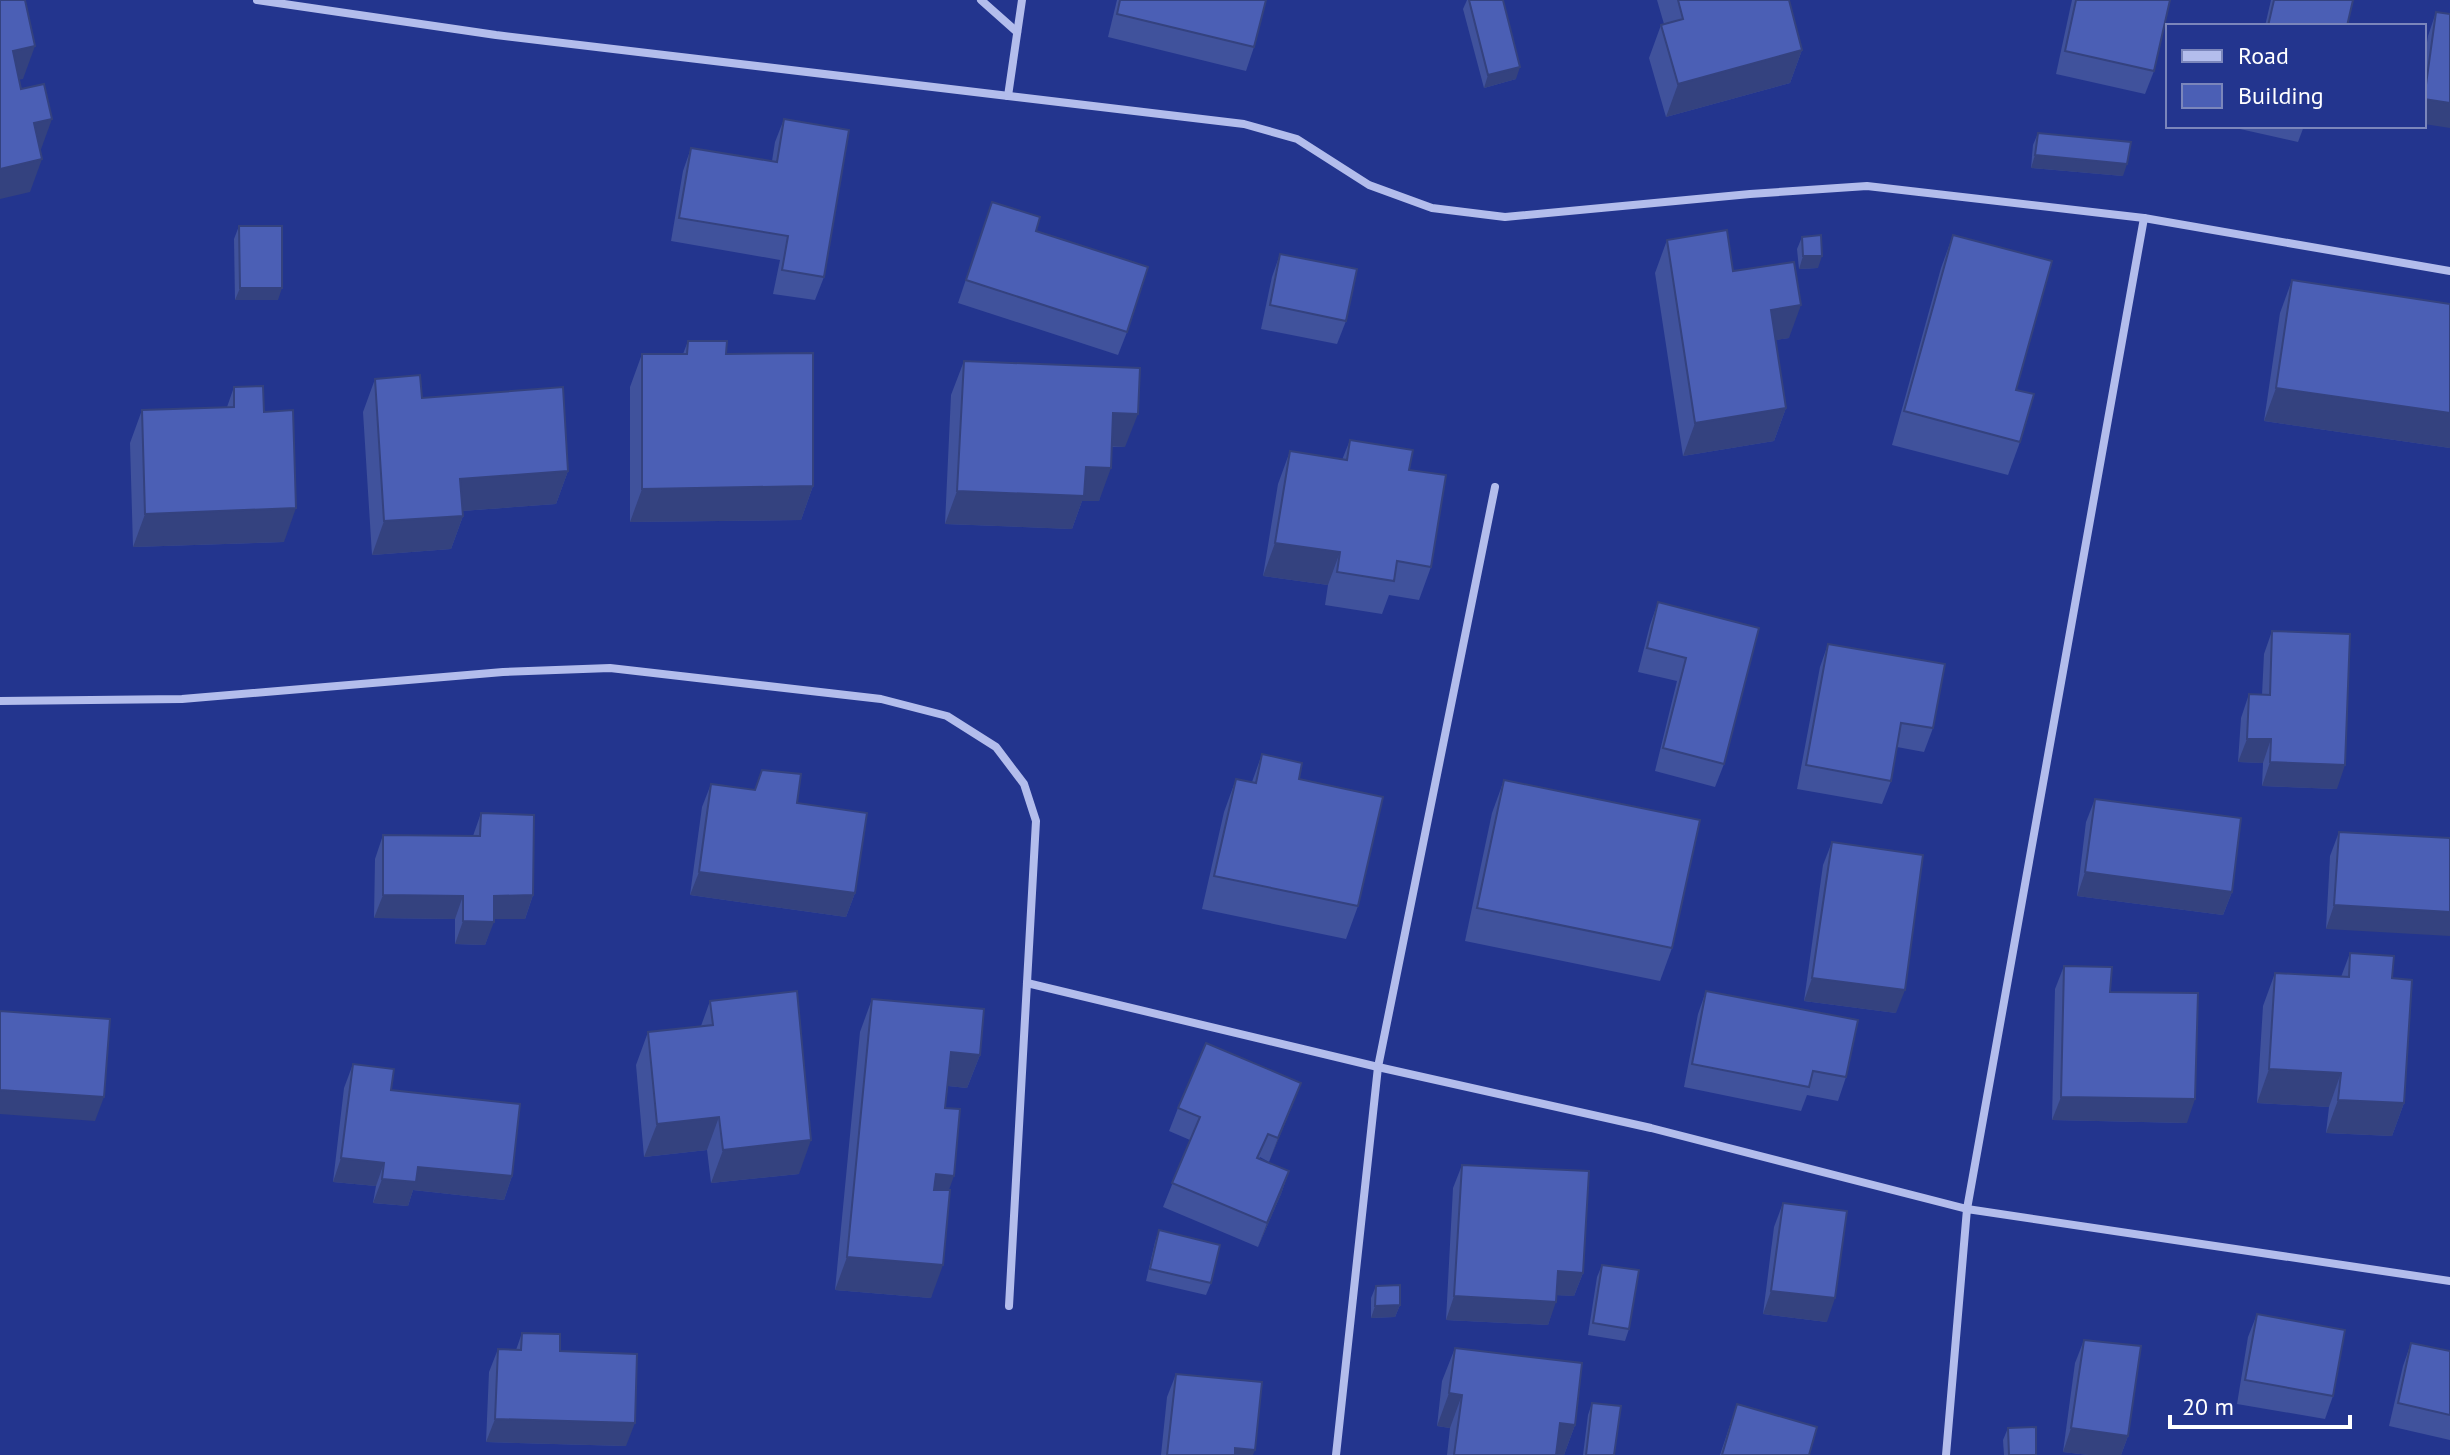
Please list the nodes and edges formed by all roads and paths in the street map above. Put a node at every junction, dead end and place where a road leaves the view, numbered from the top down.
1 (257, 0) edge
2 (981, 0) edge
3 (1022, 0) edge
4 (1017, 32) junction
5 (1008, 96) junction
6 (2144, 218) junction
7 (2450, 271) edge
8 (1495, 487) dead end
9 (0, 701) edge
10 (1027, 983) junction
11 (1378, 1067) junction
12 (1967, 1209) junction
13 (2450, 1281) edge
14 (1009, 1306) dead end
15 (1336, 1455) edge
16 (1946, 1455) edge

1 - 5 street
2 - 4 street
3 - 4 street
4 - 5 street
5 - 6 street
6 - 7 street
6 - 12 street
8 - 11 street
9 - 10 street
10 - 11 street
10 - 14 street
11 - 12 street
11 - 15 street
12 - 13 street
12 - 16 street

